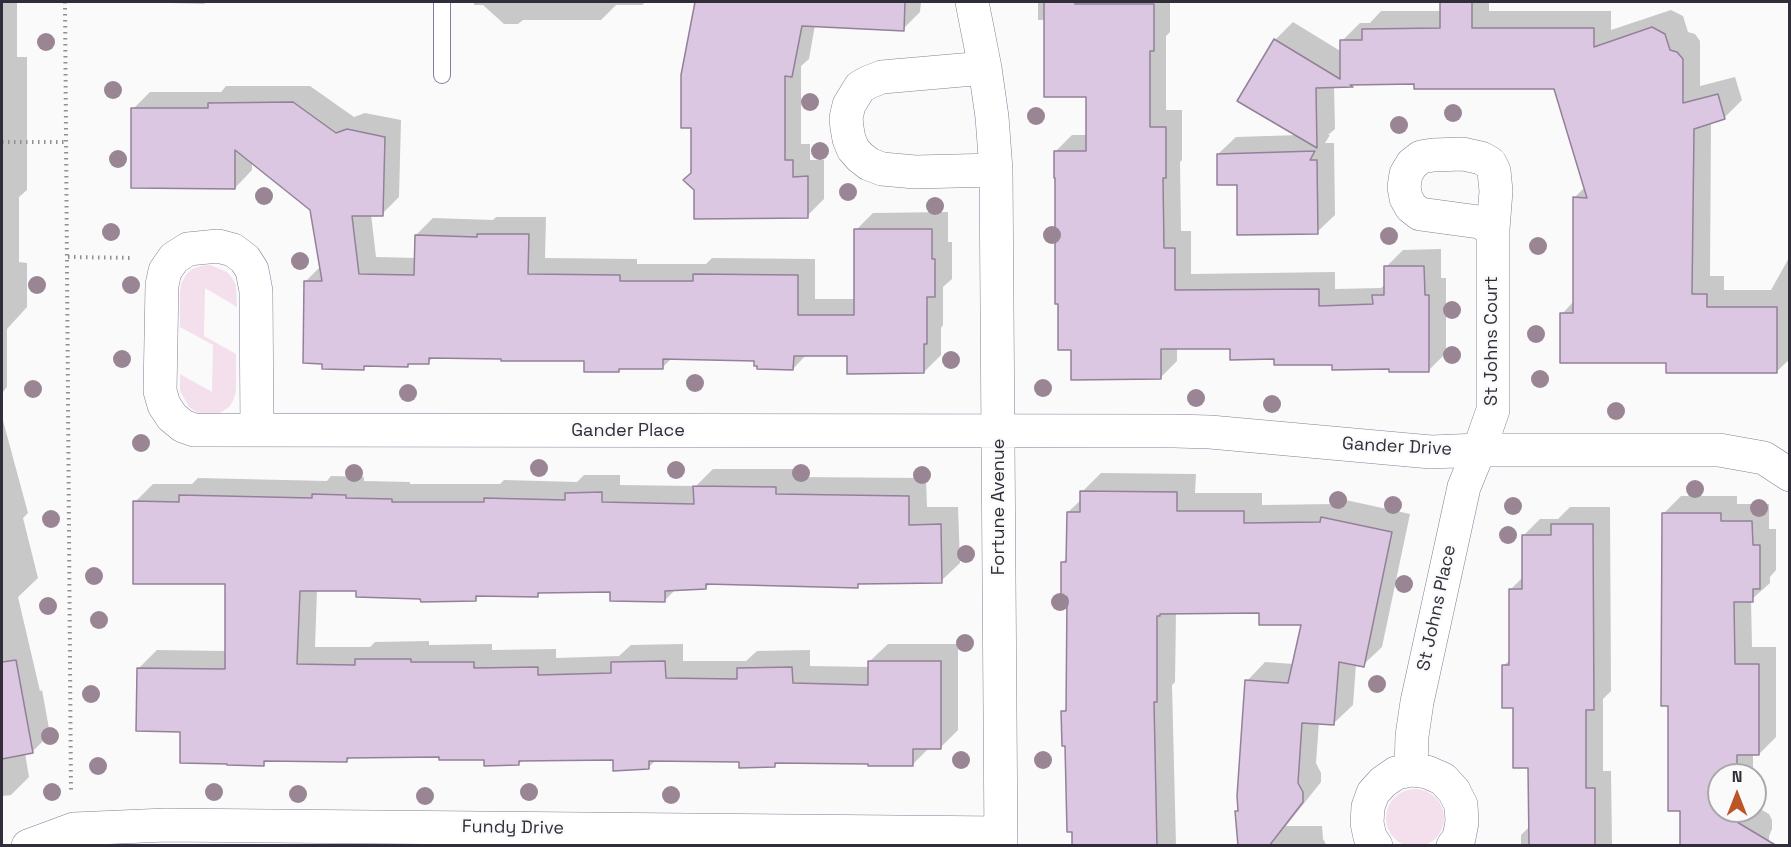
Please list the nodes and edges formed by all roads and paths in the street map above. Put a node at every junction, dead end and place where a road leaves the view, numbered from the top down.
1 (65, 2) edge
2 (442, 2) edge
3 (972, 2) edge
4 (986, 68) junction
5 (442, 75) dead end
6 (2, 142) edge
7 (66, 142) junction
8 (996, 170) junction
9 (1493, 229) dead end
10 (68, 257) junction
11 (140, 258) dead end
12 (256, 430) junction
13 (999, 432) junction
14 (1479, 450) junction
15 (1790, 475) edge
16 (1411, 770) junction
17 (71, 795) dead end
18 (1001, 839) edge
19 (28, 846) edge
20 (1376, 846) edge
21 (1453, 846) edge

1 - 7 path
2 - 5 lane
3 - 4 street, Fortune Avenue
4 - 8 street, Fortune Avenue
4 - 8 street
6 - 7 path
7 - 10 path
8 - 13 street, Fortune Avenue
9 - 14 street, St Johns Court
10 - 11 path
10 - 17 path
12 - 12 street, Gander Place
12 - 13 street, Gander Place
13 - 14 street, Gander Drive
13 - 18 street, Fortune Avenue
14 - 15 street, Gander Drive
14 - 16 street, St Johns Place
16 - 20 street
16 - 21 street
18 - 19 street, Fundy Drive

